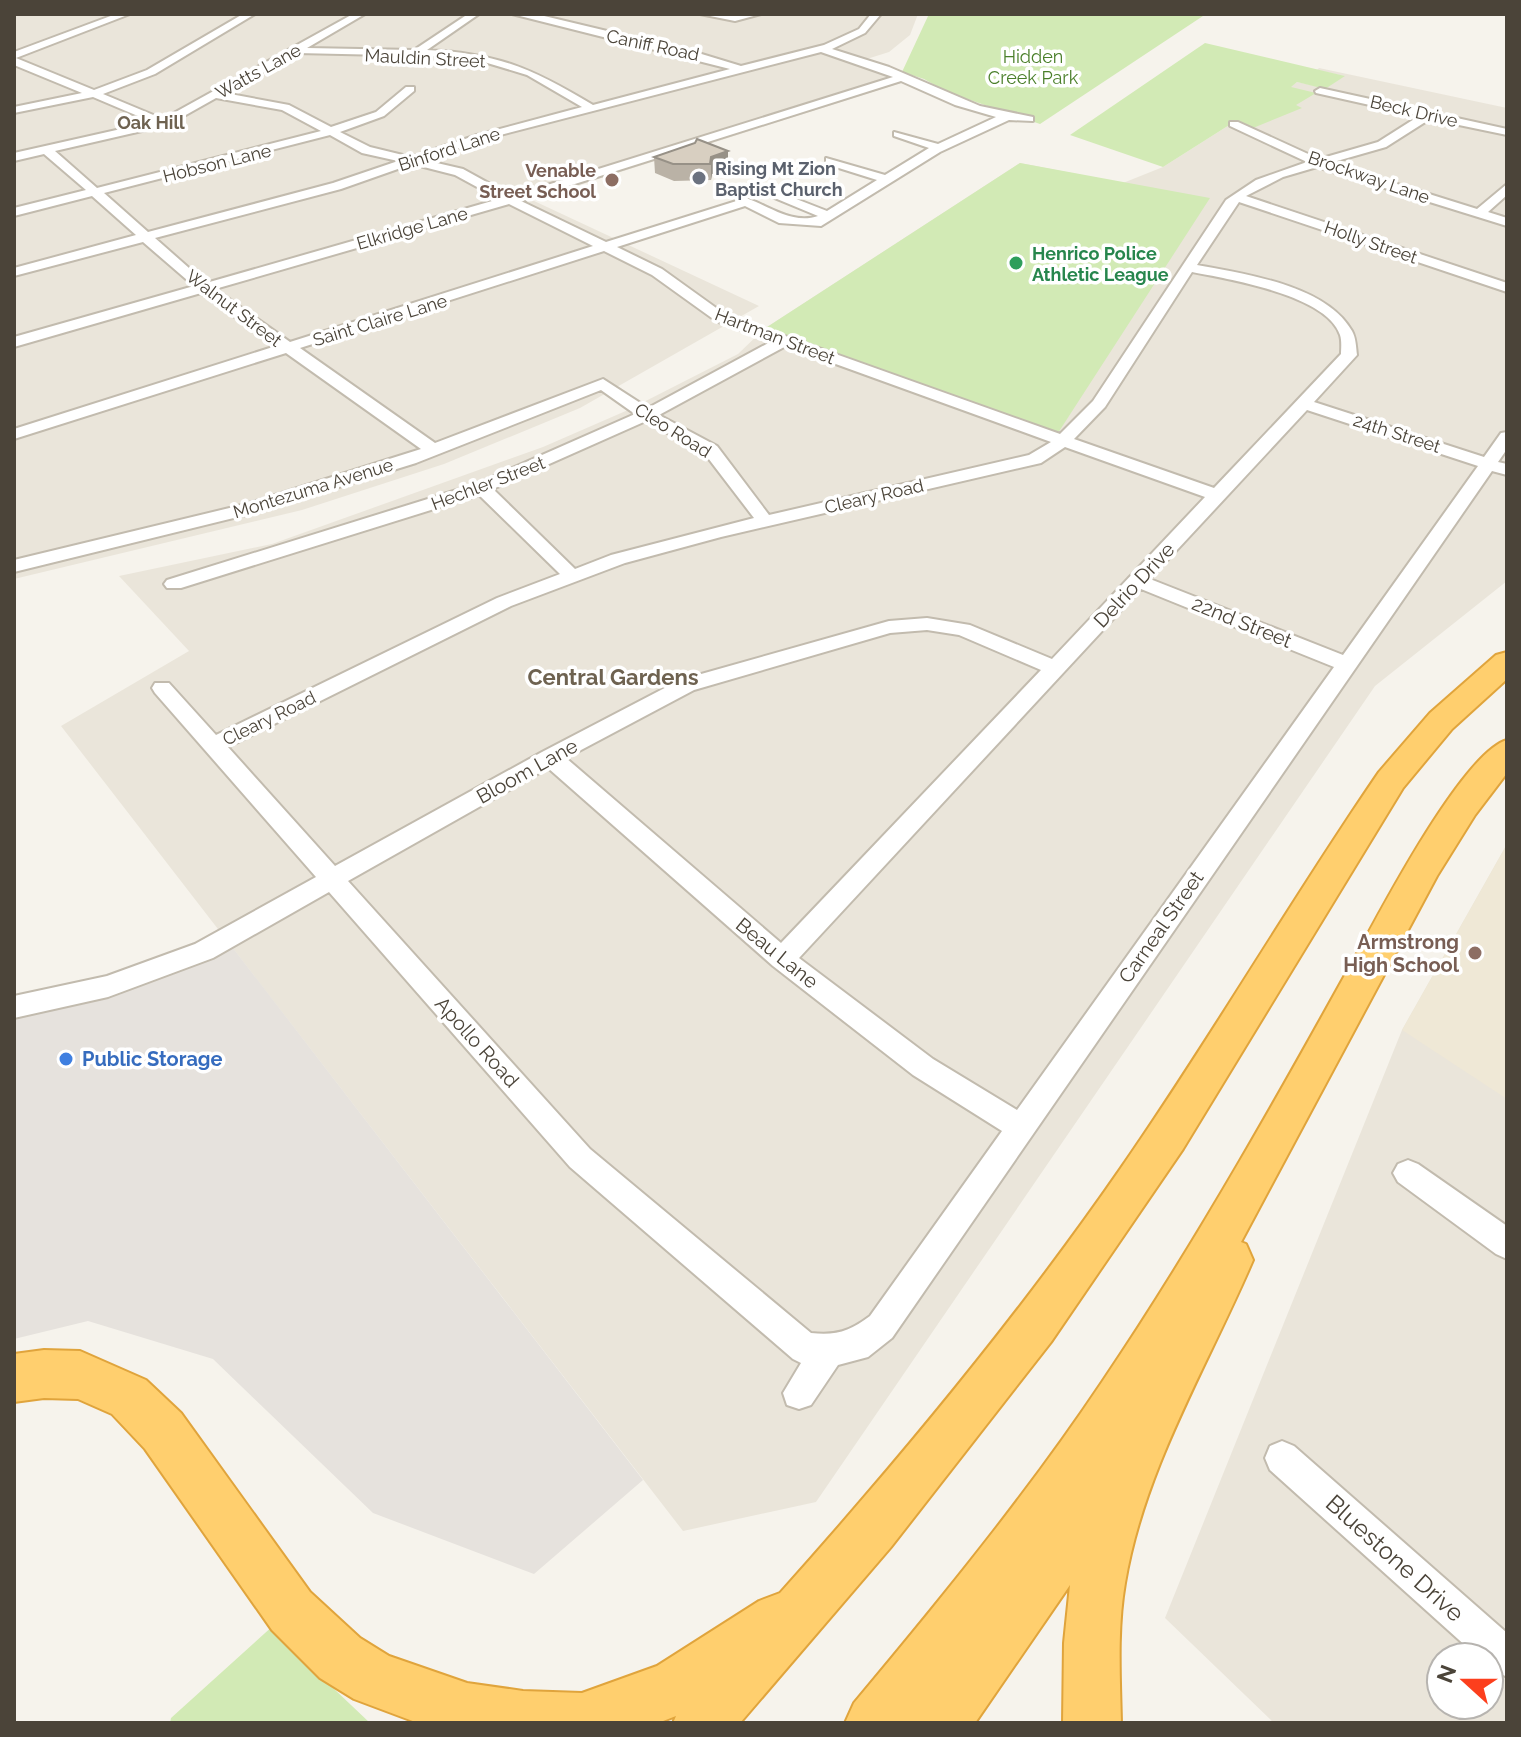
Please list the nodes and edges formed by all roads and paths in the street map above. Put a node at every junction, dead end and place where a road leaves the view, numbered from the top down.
1 (125, 14) edge
2 (250, 14) edge
3 (360, 14) edge
4 (474, 14) edge
5 (517, 14) edge
6 (705, 14) edge
7 (756, 14) edge
8 (876, 14) edge
9 (822, 49) junction
10 (295, 50) junction
11 (413, 55) junction
12 (14, 58) edge
13 (741, 70) junction
14 (899, 78) junction
15 (410, 89) dead end
16 (1320, 91) dead end
17 (93, 94) junction
18 (216, 95) junction
19 (591, 108) junction
20 (14, 110) edge
21 (1428, 115) junction
22 (1006, 117) junction
23 (1029, 119) dead end
24 (164, 123) junction
25 (1234, 124) dead end
26 (330, 132) junction
27 (1507, 132) edge
28 (898, 134) dead end
29 (939, 148) junction
30 (47, 150) junction
31 (14, 157) edge
32 (413, 160) junction
33 (830, 161) dead end
34 (1320, 164) junction
35 (885, 179) junction
36 (1507, 188) edge
37 (759, 189) dead end
38 (95, 193) junction
39 (1236, 197) junction
40 (509, 200) junction
41 (14, 212) edge
42 (1480, 213) junction
43 (828, 216) junction
44 (1507, 222) edge
45 (146, 237) junction
46 (608, 248) junction
47 (1188, 267) junction
48 (14, 272) edge
49 (204, 288) junction
50 (1507, 288) edge
51 (784, 341) junction
52 (14, 342) edge
53 (287, 349) junction
54 (603, 384) joint
55 (1305, 404) junction
56 (647, 415) junction
57 (14, 434) edge
58 (1507, 437) edge
59 (1063, 440) junction
60 (434, 450) junction
61 (1498, 466) edge
62 (482, 488) junction
63 (1218, 496) junction
64 (765, 521) junction
65 (14, 566) edge
66 (571, 575) junction
67 (1139, 581) junction
68 (174, 584) dead end
69 (1507, 662) edge
70 (1346, 664) junction
71 (1056, 668) junction
72 (162, 688) dead end
73 (214, 745) junction
74 (1507, 751) edge
75 (550, 757) junction
76 (334, 881) junction
77 (782, 959) junction
78 (14, 1007) edge
79 (1342, 1016) junction
80 (1021, 1128) junction
81 (1408, 1173) dead end
82 (1507, 1244) edge
83 (829, 1351) junction
84 (14, 1378) edge
85 (1171, 1384) junction
86 (799, 1393) dead end
87 (1282, 1458) dead end
88 (822, 1591) junction
89 (1507, 1658) edge
90 (702, 1723) edge
91 (874, 1723) edge
92 (940, 1723) edge
93 (1092, 1723) edge

1 - 12 street
2 - 17 street
3 - 10 street, Watts Lane
4 - 11 street
5 - 13 street, Caniff Road
6 - 7 street
8 - 9 street, Binford Lane
9 - 13 street, Binford Lane
9 - 14 street
10 - 11 street, Mauldin Street
10 - 18 street, Watts Lane
11 - 19 street, Mauldin Street
12 - 17 street
13 - 19 street, Binford Lane
14 - 22 street
14 - 40 street, Elkridge Lane
15 - 26 street, Hobson Lane
16 - 21 street, Beck Drive
17 - 20 street
17 - 24 street
18 - 24 street, Watts Lane
18 - 26 street, Hartman Street
19 - 32 street, Binford Lane
21 - 27 street, Beck Drive
21 - 34 street, Cleary Road
22 - 23 street
22 - 29 street
24 - 30 street, Watts Lane
25 - 34 street, Brockway Lane
26 - 32 street, Hartman Street
26 - 38 street, Hobson Lane
28 - 29 street
29 - 35 street
30 - 31 street, Watts Lane
30 - 38 street, Walnut Street
32 - 40 street, Hartman Street
32 - 45 street, Binford Lane
33 - 35 street
34 - 39 street, Cleary Road
34 - 42 street, Brockway Lane
35 - 43 street
36 - 42 street
37 - 43 street
38 - 41 street, Hobson Lane
38 - 45 street, Walnut Street
39 - 47 street, Cleary Road
39 - 50 street, Holly Street
40 - 46 street, Hartman Street
40 - 49 street, Elkridge Lane
42 - 44 street, Brockway Lane
43 - 46 street, Saint Claire Lane
45 - 48 street, Binford Lane
45 - 49 street, Walnut Street
46 - 51 street, Hartman Street
46 - 53 street, Saint Claire Lane
47 - 55 street, Delrio Drive
47 - 59 street, Cleary Road
49 - 52 street, Elkridge Lane
49 - 53 street, Walnut Street
51 - 56 street, Hechler Street
51 - 59 street, Hartman Street
53 - 57 street, Saint Claire Lane
53 - 60 street, Walnut Street
54 - 56 street, Cleo Road
54 - 60 street, Montezuma Avenue
55 - 61 street, 24th Street
55 - 63 street, Delrio Drive
56 - 62 street, Hechler Street
56 - 64 street, Cleo Road
58 - 61 street, Carneal Street
59 - 63 street, Hartman Street
59 - 64 street, Cleary Road
60 - 65 street, Montezuma Avenue
61 - 70 street, Carneal Street
62 - 66 street
62 - 68 street, Hechler Street
63 - 67 street, Delrio Drive
64 - 66 street, Cleary Road
66 - 73 street, Cleary Road
67 - 70 street, 22nd Street
67 - 71 street, Delrio Drive
69 - 88 highway
70 - 80 street, Carneal Street
71 - 75 street, Bloom Lane
71 - 77 street, Delrio Drive
72 - 73 street, Apollo Road
73 - 76 street, Apollo Road
74 - 79 highway
75 - 76 street, Bloom Lane
75 - 77 street, Beau Lane
76 - 78 street, Bloom Lane
76 - 83 street, Apollo Road
77 - 80 street, Beau Lane
79 - 85 highway
79 - 91 highway
80 - 83 street, Carneal Street
81 - 82 street
83 - 86 street
84 - 88 highway
85 - 92 highway
85 - 93 highway
87 - 89 street, Bluestone Drive
88 - 90 highway

